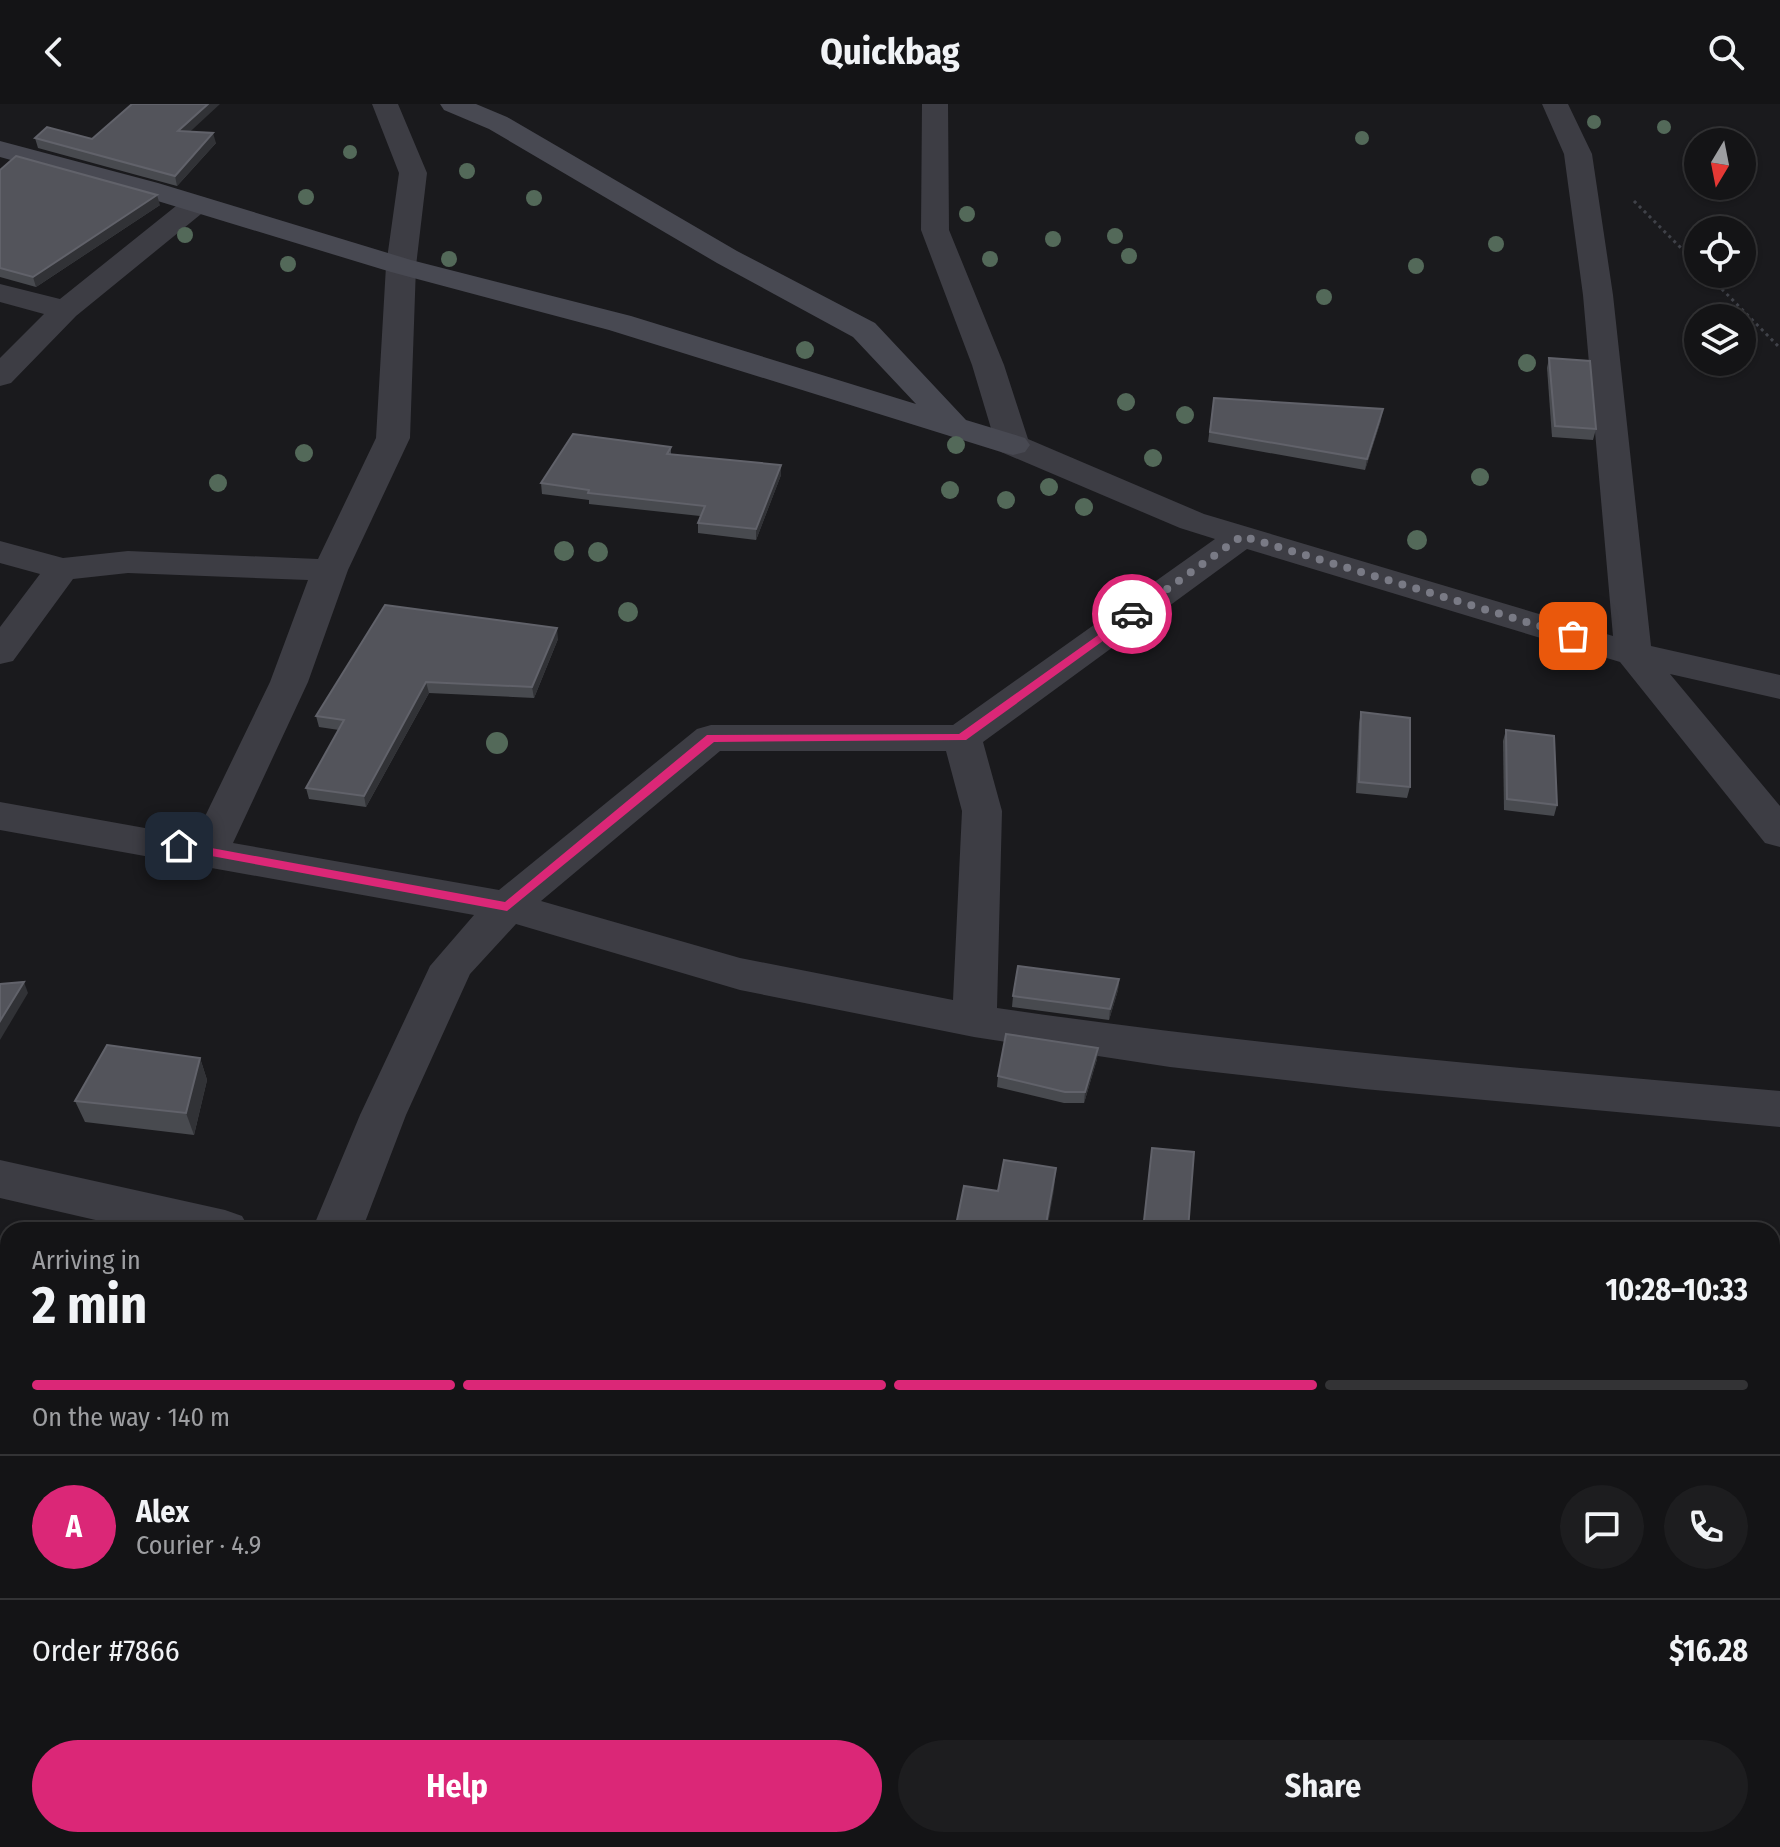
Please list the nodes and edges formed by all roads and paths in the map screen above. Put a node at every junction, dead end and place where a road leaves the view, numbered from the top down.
1 (385, 104) edge
2 (453, 104) edge
3 (935, 104) edge
4 (1555, 104) edge
5 (0, 149) edge
6 (1578, 154) junction
7 (196, 204) junction
8 (1684, 251) edge
9 (401, 266) junction
10 (1721, 288) edge
11 (0, 293) edge
12 (65, 310) junction
13 (1780, 348) edge
14 (0, 376) edge
15 (955, 427) junction
16 (1013, 445) junction
17 (1242, 536) junction
18 (0, 552) edge
19 (62, 569) junction
20 (330, 570) junction
21 (0, 653) edge
22 (1633, 654) junction
23 (1780, 687) edge
24 (962, 738) junction
25 (0, 816) edge
26 (1780, 833) edge
27 (209, 851) junction
28 (507, 906) junction
29 (974, 1021) junction
30 (1780, 1109) edge
31 (0, 1179) edge
32 (190, 1222) edge
33 (340, 1222) edge

1 - 9 street
2 - 15 street
3 - 16 street
4 - 6 street
5 - 7 street
6 - 8 path
6 - 22 street
7 - 9 street
7 - 12 street
9 - 15 street
9 - 20 street
10 - 13 path
11 - 12 street
12 - 14 street
15 - 16 street
16 - 17 street
17 - 22 street
17 - 24 street
18 - 19 street
19 - 20 street
19 - 21 street
20 - 27 street
22 - 23 street
22 - 26 street
24 - 28 street
24 - 29 street
25 - 27 street
27 - 28 street
28 - 29 street
28 - 33 street
29 - 30 street
31 - 32 street

